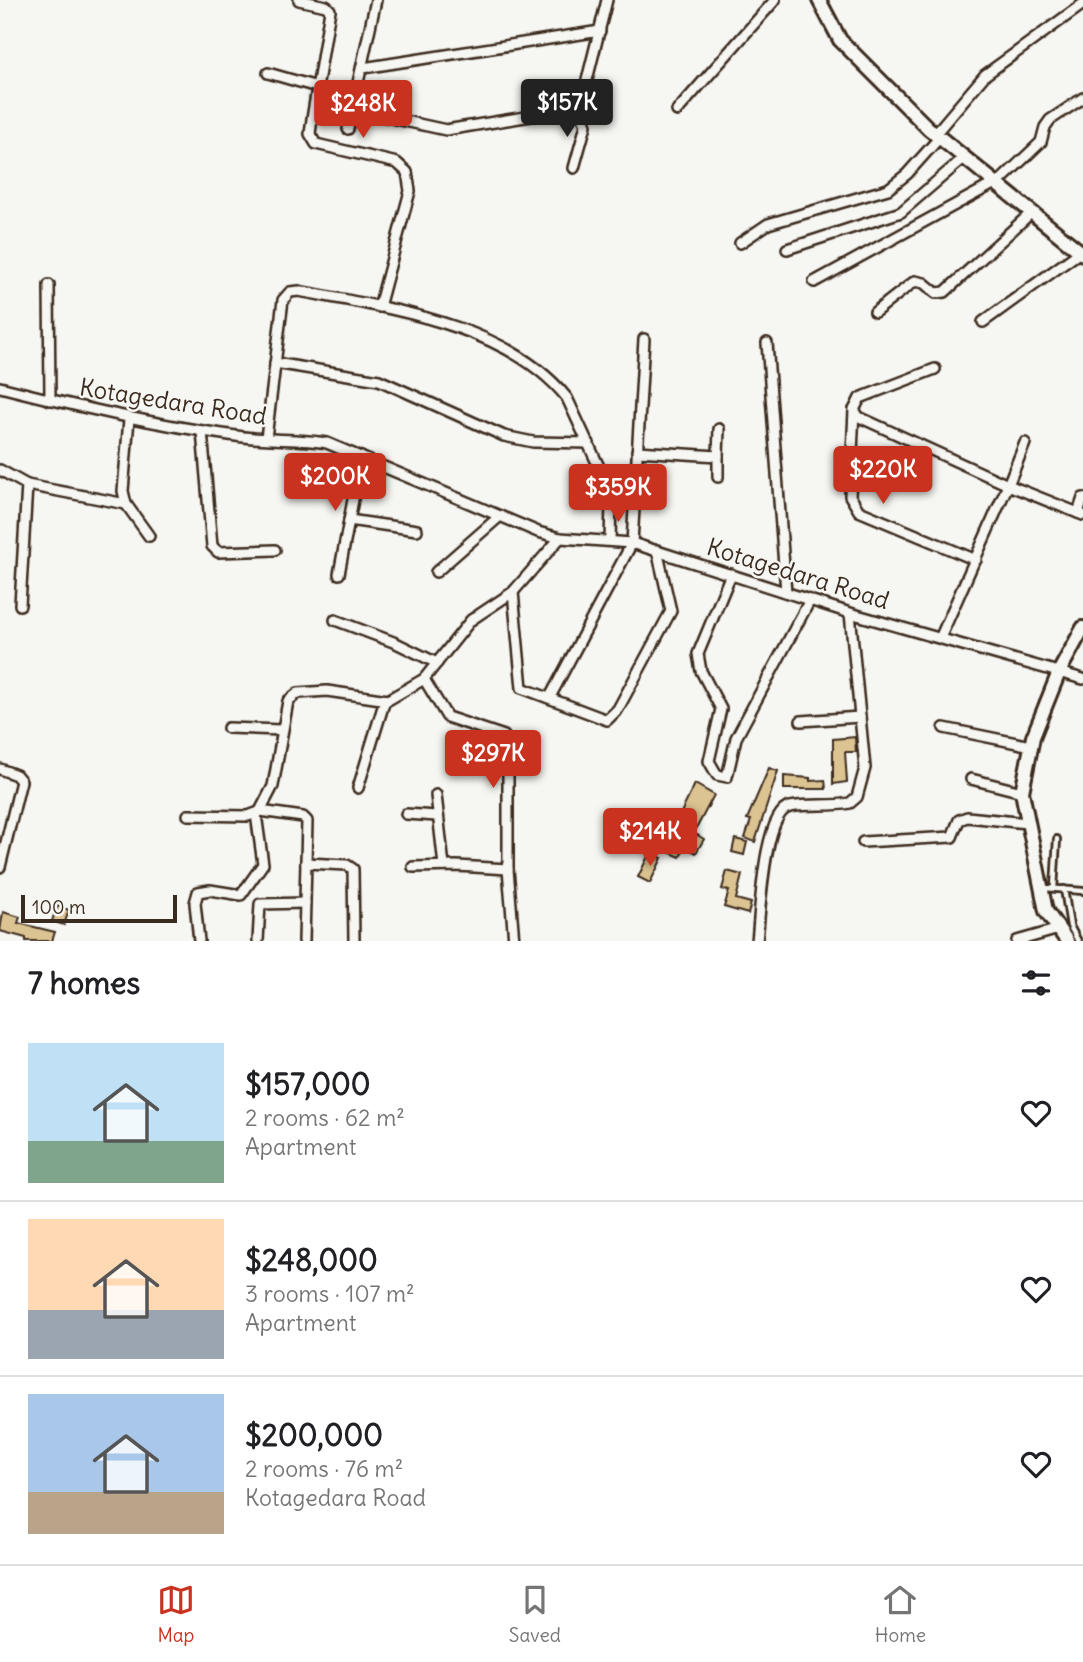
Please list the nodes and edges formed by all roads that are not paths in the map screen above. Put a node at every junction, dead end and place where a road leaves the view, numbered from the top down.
1 (299, 0) edge
2 (376, 0) edge
3 (607, 0) edge
4 (775, 0) edge
5 (819, 0) edge
6 (1083, 4) edge
7 (600, 31) junction
8 (363, 68) junction
9 (268, 73) dead end
10 (317, 87) junction
11 (1083, 98) edge
12 (580, 108) junction
13 (354, 110) junction
14 (677, 111) dead end
15 (348, 129) dead end
16 (937, 135) junction
17 (965, 158) junction
18 (574, 168) dead end
19 (996, 183) junction
20 (1032, 212) junction
21 (740, 243) dead end
22 (787, 249) dead end
23 (1082, 253) edge
24 (814, 282) dead end
25 (49, 285) dead end
26 (379, 306) junction
27 (875, 312) dead end
28 (983, 322) dead end
29 (644, 340) dead end
30 (767, 343) dead end
31 (275, 363) junction
32 (935, 369) dead end
33 (0, 387) edge
34 (50, 400) junction
35 (854, 410) junction
36 (128, 419) junction
37 (719, 429) dead end
38 (202, 431) junction
39 (266, 438) junction
40 (589, 443) junction
41 (1025, 443) dead end
42 (637, 451) junction
43 (718, 456) junction
44 (361, 457) junction
45 (0, 470) edge
46 (718, 477) dead end
47 (27, 485) junction
48 (1008, 485) junction
49 (1083, 498) edge
50 (127, 504) junction
51 (1080, 514) edge
52 (500, 516) junction
53 (349, 520) junction
54 (417, 530) dead end
55 (149, 536) dead end
56 (560, 538) junction
57 (610, 541) junction
58 (632, 542) junction
59 (275, 550) dead end
60 (657, 550) junction
61 (976, 560) junction
62 (436, 572) dead end
63 (340, 574) dead end
64 (731, 575) junction
65 (513, 592) junction
66 (786, 592) junction
67 (810, 600) junction
68 (20, 605) dead end
69 (850, 613) junction
70 (335, 620) dead end
71 (1083, 628) edge
72 (941, 636) junction
73 (438, 663) junction
74 (1059, 672) junction
75 (1083, 678) edge
76 (424, 679) junction
77 (550, 696) junction
78 (384, 701) junction
79 (860, 717) junction
80 (801, 721) dead end
81 (228, 728) dead end
82 (944, 728) dead end
83 (282, 730) junction
84 (1031, 746) junction
85 (0, 769) edge
86 (971, 779) dead end
87 (358, 788) dead end
88 (1021, 792) junction
89 (436, 795) dead end
90 (258, 812) junction
91 (406, 814) dead end
92 (188, 815) dead end
93 (437, 816) junction
94 (1027, 822) junction
95 (1057, 839) dead end
96 (863, 842) dead end
97 (306, 863) junction
98 (444, 866) junction
99 (0, 867) edge
100 (412, 867) dead end
101 (508, 869) junction
102 (1040, 887) junction
103 (1054, 888) junction
104 (1064, 890) junction
105 (1083, 891) edge
106 (305, 903) junction
107 (1059, 929) junction
108 (199, 941) edge
109 (258, 941) edge
110 (304, 941) edge
111 (354, 941) edge
112 (514, 941) edge
113 (757, 941) edge
114 (1017, 941) edge
115 (1067, 941) edge
116 (1078, 941) edge

1 - 10 street
2 - 8 street
3 - 7 street
4 - 14 street
5 - 16 street
6 - 16 street
7 - 8 street
7 - 12 street
8 - 13 street
9 - 10 street
10 - 26 street
11 - 19 street
12 - 13 street
12 - 18 street
13 - 15 street
16 - 17 street
16 - 21 street
17 - 19 street
17 - 22 street
19 - 20 street
19 - 24 street
20 - 23 street
20 - 27 street
23 - 28 street
25 - 34 street
26 - 31 street
26 - 40 street
29 - 42 street
30 - 66 street
31 - 39 street
31 - 40 street
32 - 35 street
33 - 34 street, Kotagedara Road
34 - 36 street, Kotagedara Road
35 - 48 street
35 - 61 street
36 - 38 street, Kotagedara Road
36 - 50 street
37 - 43 street
38 - 39 street, Kotagedara Road
38 - 59 street
39 - 44 street, Kotagedara Road
40 - 57 street
41 - 48 street
42 - 43 street
42 - 58 street
43 - 46 street
44 - 52 street, Kotagedara Road
44 - 53 street
45 - 47 street
47 - 50 street
47 - 68 street
48 - 51 street
48 - 61 street
49 - 51 street
50 - 55 street
52 - 56 street, Kotagedara Road
52 - 62 street
53 - 54 street
53 - 63 street
56 - 57 street, Kotagedara Road
56 - 65 street
57 - 58 street, Kotagedara Road
58 - 60 street, Kotagedara Road
58 - 77 street
60 - 64 street, Kotagedara Road
60 - 77 street
61 - 72 street
64 - 66 street, Kotagedara Road
64 - 67 street
65 - 73 street
65 - 77 street
66 - 67 street, Kotagedara Road
67 - 69 street, Kotagedara Road
69 - 72 street, Kotagedara Road
69 - 79 street
70 - 73 street
71 - 74 street
72 - 74 street, Kotagedara Road
73 - 76 street
74 - 75 street, Kotagedara Road
74 - 84 street
76 - 78 street
76 - 101 street
78 - 83 street
78 - 87 street
79 - 80 street
79 - 113 street
81 - 83 street
82 - 84 street
83 - 90 street
84 - 88 street
85 - 99 street
86 - 88 street
88 - 94 street
89 - 93 street
90 - 92 street
90 - 97 street
90 - 108 street
91 - 93 street
93 - 98 street
94 - 96 street
94 - 102 street
95 - 103 lane
97 - 106 street
97 - 111 street
98 - 100 street
98 - 101 street
101 - 112 street
102 - 103 lane
102 - 107 street
103 - 104 lane
104 - 105 lane
104 - 116 lane
106 - 109 street
106 - 110 street
107 - 114 street
107 - 115 street

